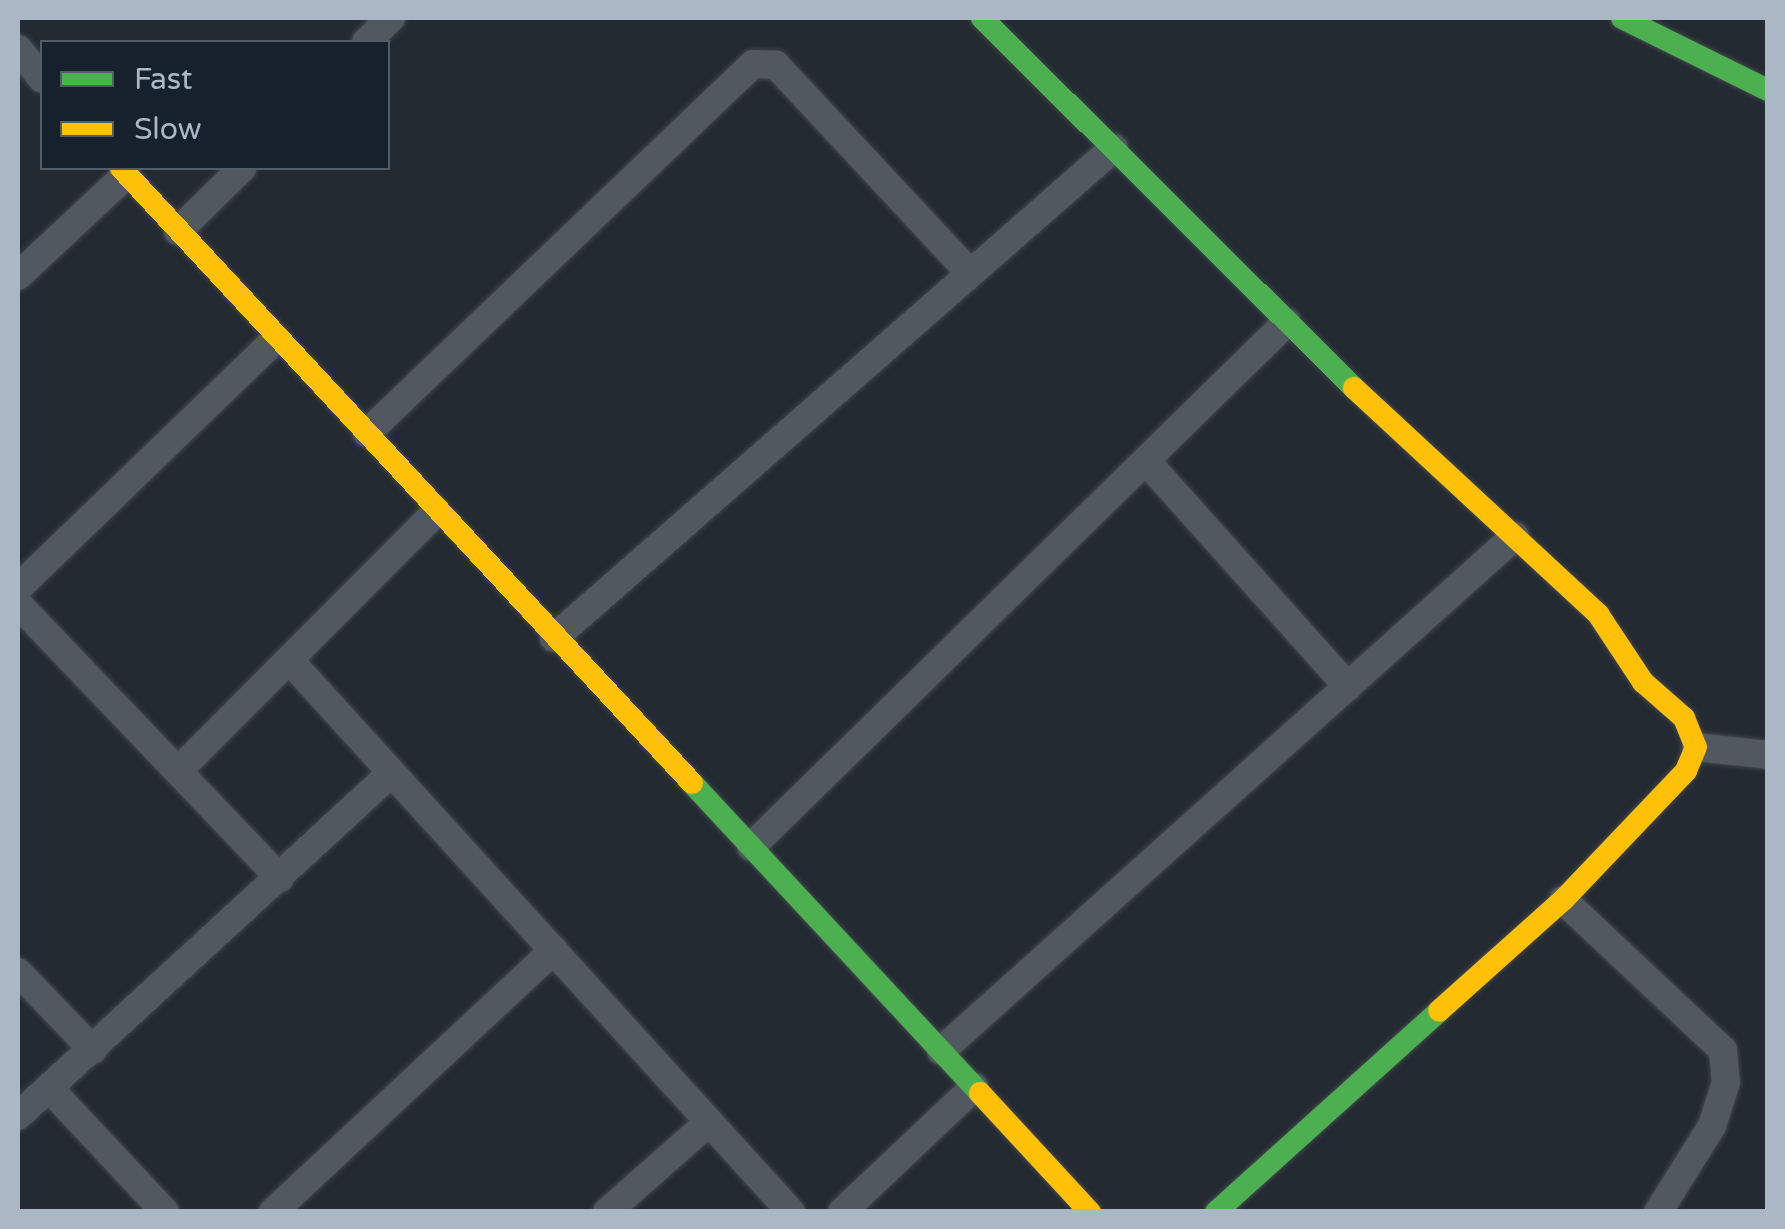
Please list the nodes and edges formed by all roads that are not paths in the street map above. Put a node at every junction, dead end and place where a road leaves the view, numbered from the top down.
1 (391, 18) edge
2 (982, 18) edge
3 (1622, 18) edge
4 (368, 40) edge
5 (18, 49) edge
6 (40, 77) edge
7 (1768, 90) edge
8 (1114, 148) junction
9 (240, 170) edge
10 (124, 171) edge
11 (178, 231) junction
12 (966, 269) junction
13 (18, 276) edge
14 (1287, 322) junction
15 (276, 340) junction
16 (367, 433) junction
17 (1148, 463) junction
18 (436, 512) junction
19 (1515, 536) junction
20 (18, 588) edge
21 (18, 604) edge
22 (554, 638) junction
23 (292, 664) junction
24 (1348, 687) junction
25 (1759, 745) edge
26 (1696, 748) junction
27 (178, 771) junction
28 (387, 777) junction
29 (751, 847) junction
30 (280, 878) junction
31 (1563, 900) junction
32 (554, 950) junction
33 (18, 972) edge
34 (93, 1050) junction
35 (941, 1051) junction
36 (974, 1086) junction
37 (50, 1088) junction
38 (18, 1116) edge
39 (710, 1122) junction
40 (165, 1212) edge
41 (273, 1212) edge
42 (607, 1212) edge
43 (791, 1212) edge
44 (842, 1212) edge
45 (1090, 1212) edge
46 (1216, 1212) edge
47 (1658, 1212) edge

1 - 4 street
2 - 8 street
3 - 7 street
5 - 6 street
8 - 12 street
8 - 14 street
9 - 11 street
10 - 11 street
10 - 13 street
11 - 15 street
12 - 16 street
12 - 22 street
14 - 17 street
14 - 19 street
15 - 16 street
15 - 20 street
16 - 18 street
17 - 24 street
17 - 29 street
18 - 22 street
18 - 23 street
19 - 24 street
19 - 26 street
21 - 27 street
22 - 29 street
23 - 27 street
23 - 28 street
24 - 35 street
25 - 26 street
26 - 31 street
27 - 30 street
28 - 30 street
28 - 32 street
29 - 35 street
30 - 34 street
31 - 46 street
31 - 47 street
32 - 39 street
32 - 41 street
33 - 34 street
34 - 37 street
35 - 36 street
36 - 44 street
36 - 45 street
37 - 38 street
37 - 40 street
39 - 42 street
39 - 43 street

